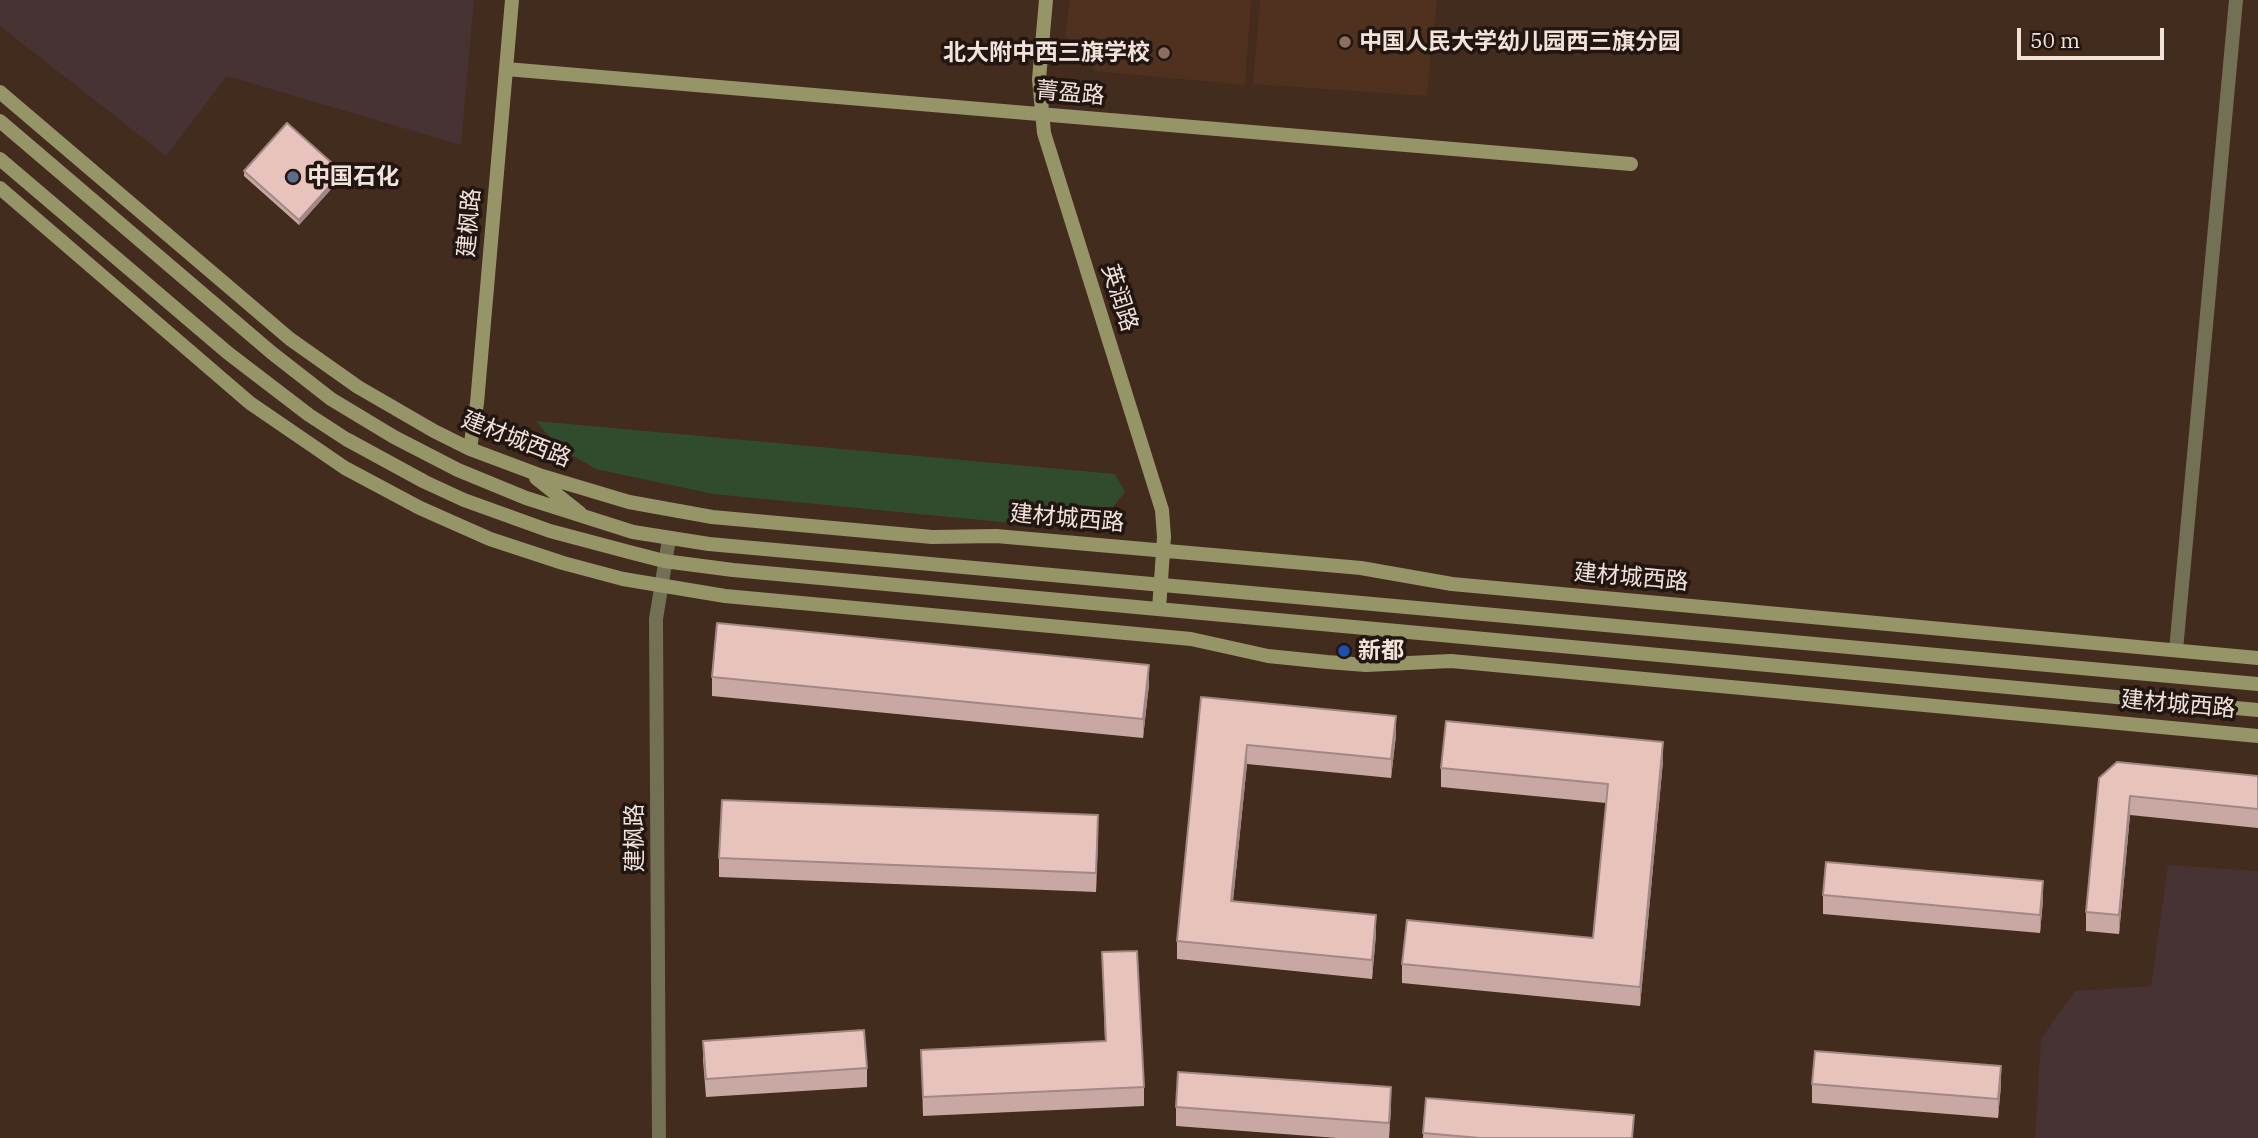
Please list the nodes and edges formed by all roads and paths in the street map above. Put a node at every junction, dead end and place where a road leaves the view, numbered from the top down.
1 (512, 0) edge
2 (1046, 0) edge
3 (2236, 0) edge
4 (506, 69) junction
5 (0, 92) edge
6 (1041, 114) junction
7 (0, 121) edge
8 (0, 159) edge
9 (1631, 164) dead end
10 (0, 188) edge
11 (470, 449) junction
12 (509, 465) junction
13 (600, 523) junction
14 (669, 540) junction
15 (1163, 551) junction
16 (664, 561) junction
17 (1161, 585) junction
18 (660, 587) junction
19 (1159, 609) junction
20 (2176, 650) junction
21 (2258, 658) edge
22 (2258, 684) edge
23 (2258, 710) edge
24 (2258, 736) edge
25 (659, 1138) edge

1 - 4 street, 建枫路
2 - 6 street, 英润路
3 - 20 street
4 - 6 street, 菁盈路
4 - 11 street, 建枫路
5 - 11 street, 建材城西路
6 - 9 street, 菁盈路
6 - 15 street, 英润路
7 - 13 street, 建材城西路
8 - 16 street, 建材城西路
10 - 18 street, 建材城西路
11 - 12 street, 建材城西路
12 - 13 street
12 - 15 street, 建材城西路
13 - 14 street, 建材城西路
14 - 16 street, 建枫路
14 - 17 street, 建材城西路
15 - 17 street, 英润路
15 - 20 street, 建材城西路
16 - 18 street, 建枫路
16 - 19 street, 建材城西路
17 - 19 street, 英润路
17 - 22 street, 建材城西路
18 - 24 street, 建材城西路
18 - 25 street, 建枫路
19 - 23 street, 建材城西路
20 - 21 street, 建材城西路

